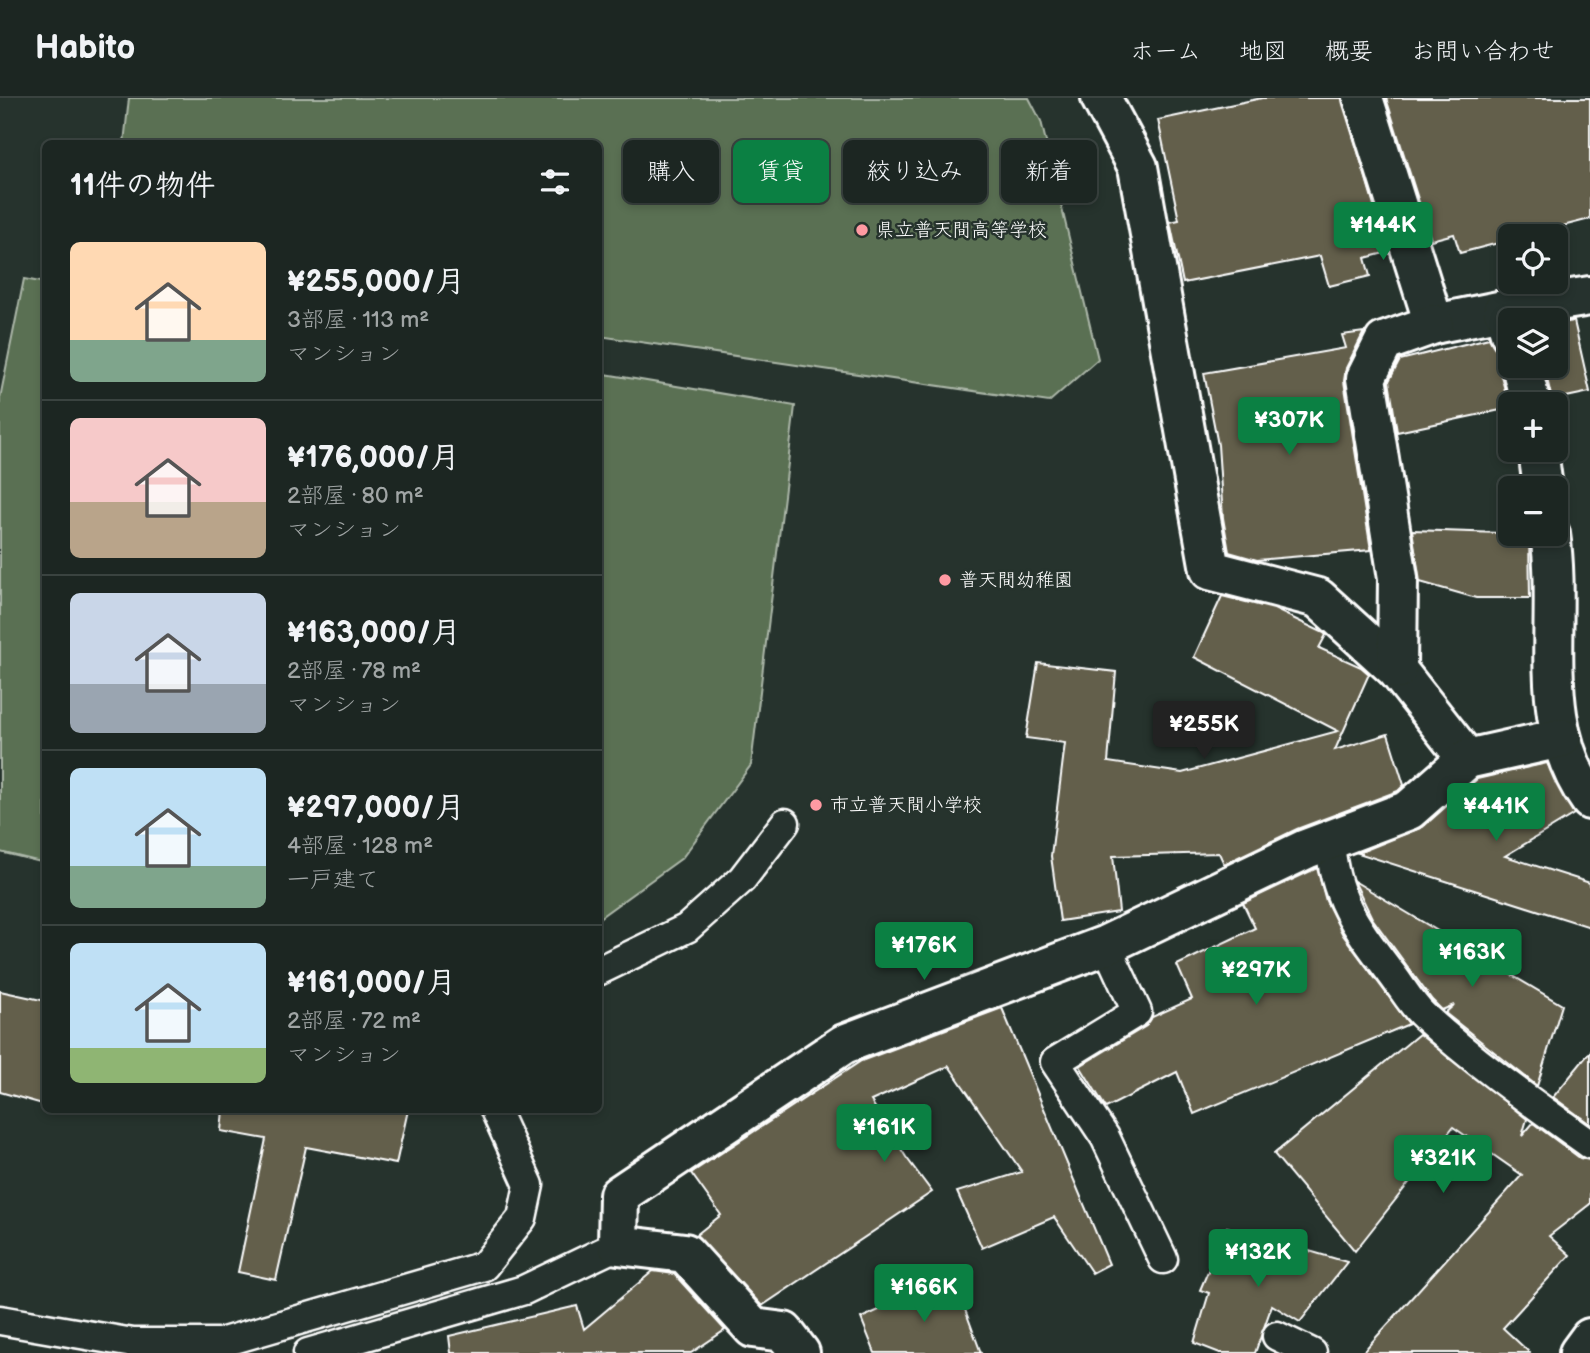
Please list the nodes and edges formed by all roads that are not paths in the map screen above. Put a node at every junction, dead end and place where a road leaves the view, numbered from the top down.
1 (1101, 98) edge
2 (1363, 98) edge
3 (1590, 296) edge
4 (1550, 308) edge
5 (1498, 321) edge
6 (1434, 324) junction
7 (1550, 546) edge
8 (1396, 670) junction
9 (1561, 738) junction
10 (1467, 759) junction
11 (1590, 800) edge
12 (786, 823) dead end
13 (1329, 840) junction
14 (1106, 945) junction
15 (602, 969) edge
16 (496, 1113) edge
17 (1590, 1144) edge
18 (618, 1245) junction
19 (1163, 1259) dead end
20 (0, 1320) edge
21 (1277, 1336) dead end
22 (1590, 1338) edge
23 (308, 1353) edge
24 (800, 1353) edge
25 (1312, 1353) edge
26 (1579, 1353) edge

1 - 8 street
2 - 6 street
3 - 4 street
5 - 6 street
6 - 8 street
7 - 9 street
8 - 10 street
9 - 10 street
9 - 11 street
10 - 13 street
12 - 15 lane
13 - 14 street
13 - 17 lane
14 - 18 street
14 - 19 lane
16 - 20 lane
18 - 23 lane
18 - 24 street
21 - 25 lane
22 - 26 street

